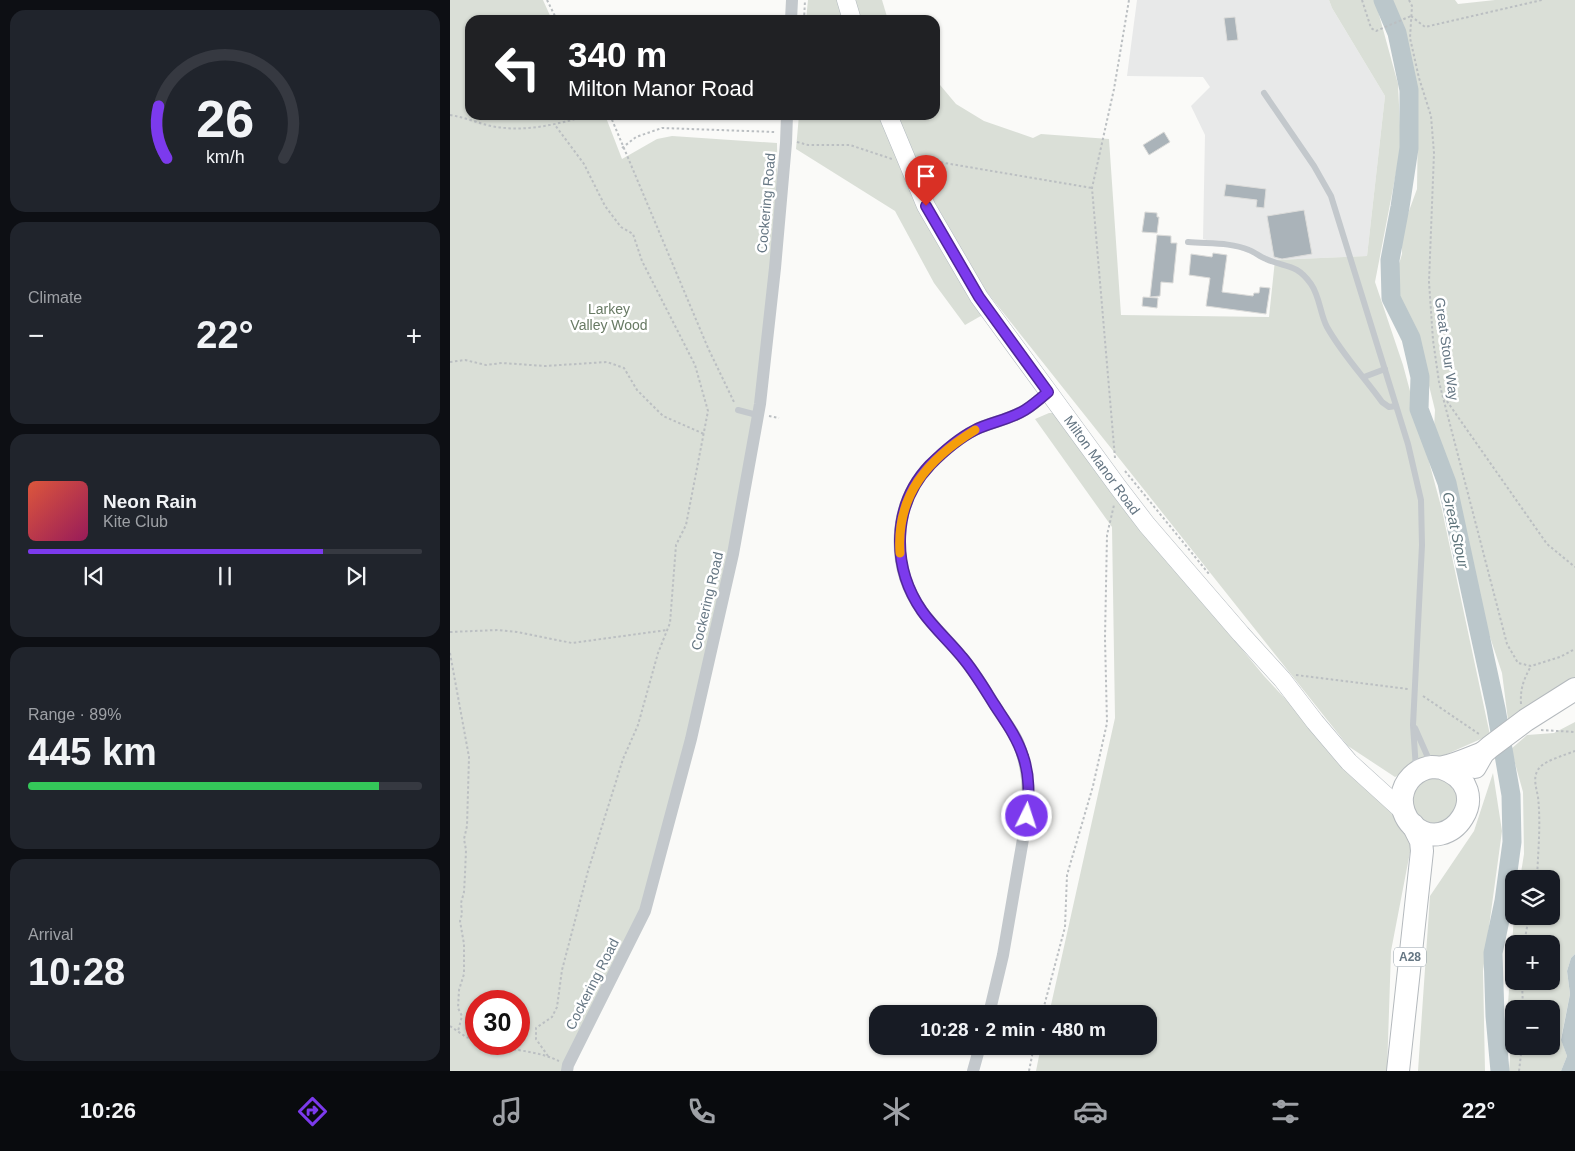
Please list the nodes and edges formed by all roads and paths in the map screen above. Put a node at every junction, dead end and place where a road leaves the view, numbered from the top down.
1 (547, 0) edge
2 (792, 0) edge
3 (805, 0) edge
4 (846, 0) edge
5 (1129, 0) edge
6 (1362, 0) edge
7 (1409, 0) edge
8 (1542, 0) edge
9 (554, 15) edge
10 (791, 15) edge
11 (804, 15) edge
12 (850, 15) edge
13 (1411, 16) junction
14 (1264, 93) dead end
15 (450, 115) edge
16 (465, 118) edge
17 (472, 120) edge
18 (572, 120) edge
19 (612, 120) edge
20 (787, 120) edge
21 (889, 120) edge
22 (555, 125) junction
23 (787, 132) junction
24 (622, 148) junction
25 (898, 158) junction
26 (1092, 188) junction
27 (1188, 242) dead end
28 (450, 362) edge
29 (1385, 369) junction
30 (1364, 377) junction
31 (1048, 392) junction
32 (1442, 394) junction
33 (1396, 406) junction
34 (738, 410) joint
35 (757, 415) junction
36 (704, 434) junction
37 (1116, 459) dead end
38 (1122, 467) dead end
39 (1118, 487) junction
40 (1575, 567) edge
41 (1210, 575) dead end
42 (667, 630) junction
43 (450, 632) edge
44 (1575, 649) edge
45 (450, 653) edge
46 (1531, 666) junction
47 (1291, 674) dead end
48 (1575, 689) edge
49 (1414, 690) junction
50 (1413, 725) junction
51 (1519, 725) junction
52 (1575, 732) edge
53 (1487, 750) junction
54 (1575, 751) edge
55 (1425, 772) junction
56 (1368, 779) junction
57 (1467, 791) junction
58 (1408, 819) junction
59 (1455, 827) junction
60 (1537, 870) edge
61 (1418, 894) junction
62 (991, 1005) edge
63 (1044, 1005) edge
64 (450, 1026) edge
65 (458, 1031) junction
66 (465, 1036) edge
67 (530, 1052) edge
68 (977, 1055) edge
69 (1032, 1055) edge
70 (1521, 1055) edge
71 (548, 1056) junction
72 (567, 1068) edge
73 (972, 1071) edge
74 (1029, 1071) edge
75 (1398, 1071) edge
76 (1519, 1071) edge

1 - 9 path
2 - 10 street
3 - 11 path
4 - 12 street
5 - 26 path
6 - 13 path
7 - 13 path, Great Stour Way
8 - 13 path
13 - 32 path, Great Stour Way
14 - 29 lane
15 - 16 path
17 - 22 path
18 - 22 path
19 - 24 path
20 - 23 street, Cockering Road
21 - 25 street, Milton Manor Road
22 - 36 path
23 - 24 path
23 - 25 path
23 - 35 street, Cockering Road
24 - 34 path
25 - 26 path
25 - 31 street, Milton Manor Road
26 - 37 path
27 - 30 lane
28 - 36 path
29 - 30 lane
29 - 33 lane
30 - 33 lane
31 - 39 street, Milton Manor Road
31 - 62 street
32 - 40 path
32 - 46 path, Great Stour Way
33 - 49 lane
34 - 35 lane
35 - 72 street, Cockering Road
36 - 42 path
38 - 41 path
39 - 56 street, Milton Manor Road
39 - 63 path
42 - 43 path
42 - 71 path
44 - 46 path
45 - 65 path
46 - 51 path
47 - 49 path
48 - 51 highway
49 - 50 lane
49 - 53 path
50 - 55 lane
50 - 55 lane
51 - 52 path
51 - 53 highway
53 - 55 highway
53 - 57 highway
54 - 60 path
55 - 56 street
55 - 57 highway
55 - 58 highway
56 - 58 street, Milton Manor Road
57 - 59 highway
58 - 59 highway
58 - 61 highway, A28
59 - 61 highway, A28
61 - 75 highway, A28
64 - 65 path
65 - 66 path
67 - 71 path
68 - 73 street
69 - 74 path
70 - 76 path
71 - 72 path

